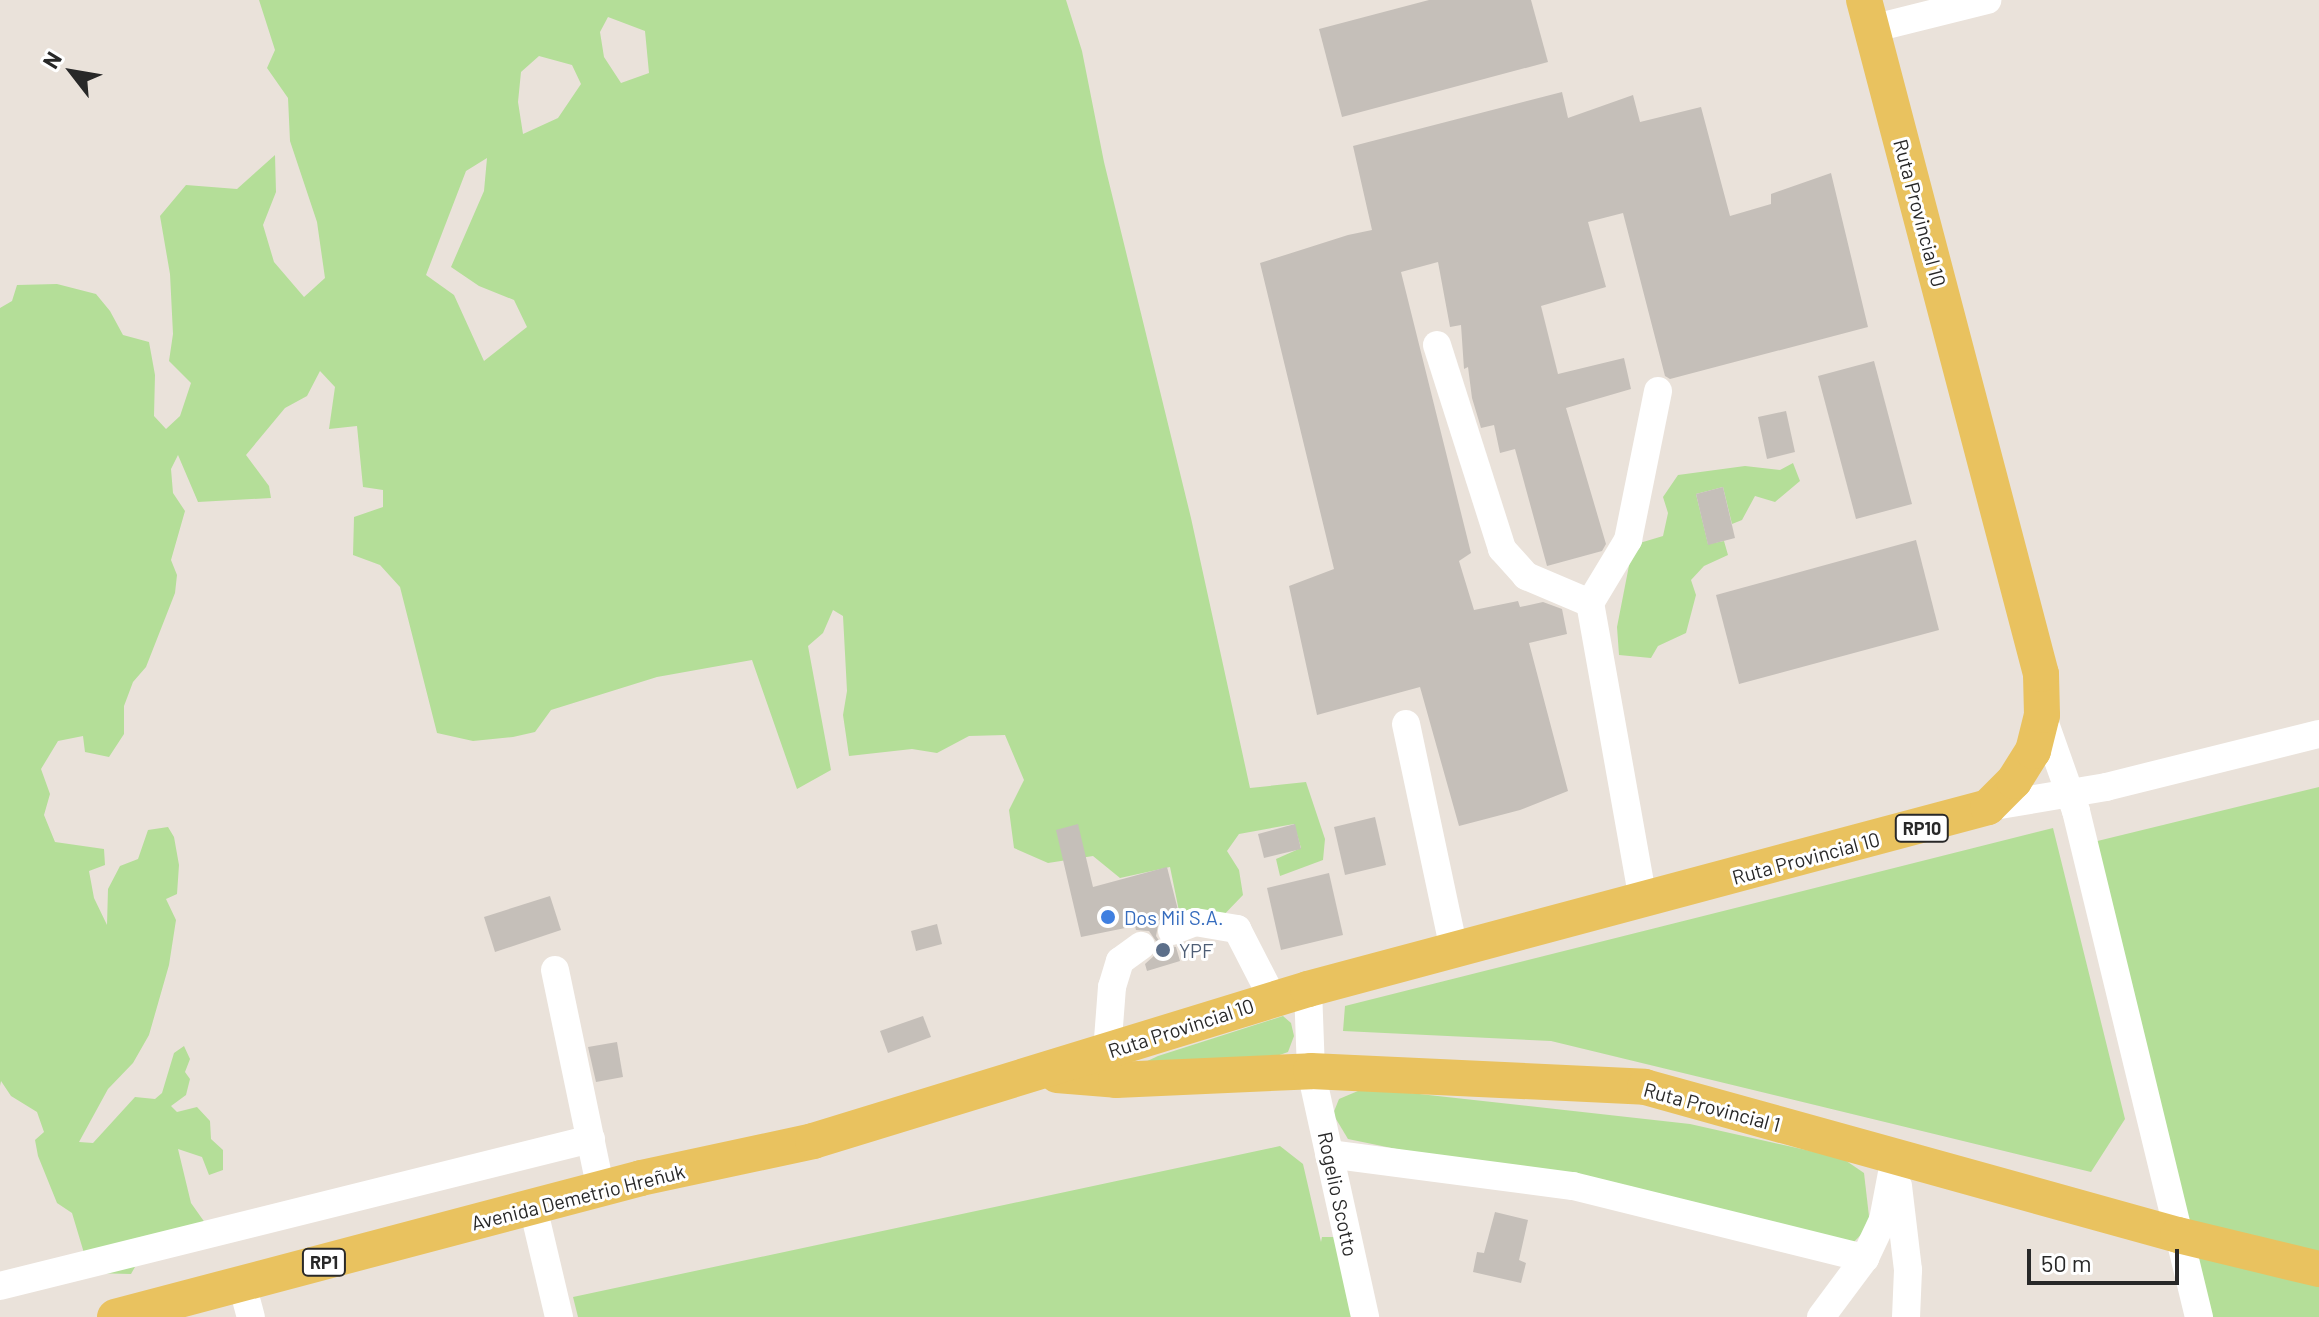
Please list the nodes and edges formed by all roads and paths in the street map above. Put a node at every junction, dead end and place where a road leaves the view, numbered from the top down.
1 (1987, 0) edge
2 (1868, 14) edge
3 (1437, 345) dead end
4 (1658, 391) dead end
5 (1590, 603) junction
6 (2042, 715) junction
7 (1406, 724) dead end
8 (2319, 734) edge
9 (2069, 791) junction
10 (1988, 807) junction
11 (1643, 900) junction
12 (1172, 931) dead end
13 (1141, 946) dead end
14 (1454, 950) junction
15 (555, 970) dead end
16 (1308, 989) junction
17 (1273, 999) junction
18 (1107, 1052) junction
19 (1311, 1071) junction
20 (1039, 1074) junction
21 (591, 1139) junction
22 (1329, 1154) junction
23 (1895, 1157) junction
24 (601, 1190) junction
25 (533, 1207) junction
26 (2178, 1235) junction
27 (1865, 1258) junction
28 (2319, 1269) edge
29 (0, 1286) edge
30 (246, 1300) edge
31 (115, 1317) edge
32 (559, 1317) edge
33 (1365, 1317) edge
34 (1821, 1317) edge
35 (1906, 1317) edge
36 (2199, 1317) edge

1 - 2 street
2 - 6 main road, Ruta Provincial 10
3 - 5 street
4 - 5 street
5 - 11 street
6 - 9 street
6 - 10 main road, Ruta Provincial 10
7 - 14 street
8 - 9 street
9 - 10 street
9 - 26 street
10 - 11 main road, Ruta Provincial 10 / RP10
11 - 14 main road, Ruta Provincial 10 / RP10
12 - 17 street
13 - 18 street
14 - 16 main road, Ruta Provincial 10 / RP10
15 - 21 street
16 - 17 main road, Ruta Provincial 10 / RP10
16 - 19 street, Rogelio Scotto
17 - 18 main road, Ruta Provincial 10 / RP10
18 - 20 main road, Ruta Provincial 10 / RP10
19 - 20 main road, Ruta Provincial 1 / RP1
19 - 22 street, Rogelio Scotto
19 - 23 main road, Ruta Provincial 1 / RP1
20 - 24 main road, Avenida Demetrio Hreñuk / RP1
21 - 24 street
21 - 29 street
22 - 27 street
22 - 33 street, Rogelio Scotto
23 - 26 main road, Ruta Provincial 1 / RP1
23 - 27 street
23 - 35 street
24 - 25 main road, Avenida Demetrio Hreñuk / RP1
25 - 30 main road, Avenida Demetrio Hreñuk / RP1
25 - 32 street
26 - 28 main road, Ruta Provincial 1 / RP1
26 - 36 street
27 - 34 street
30 - 31 main road, Avenida Demetrio Hreñuk / RP1

